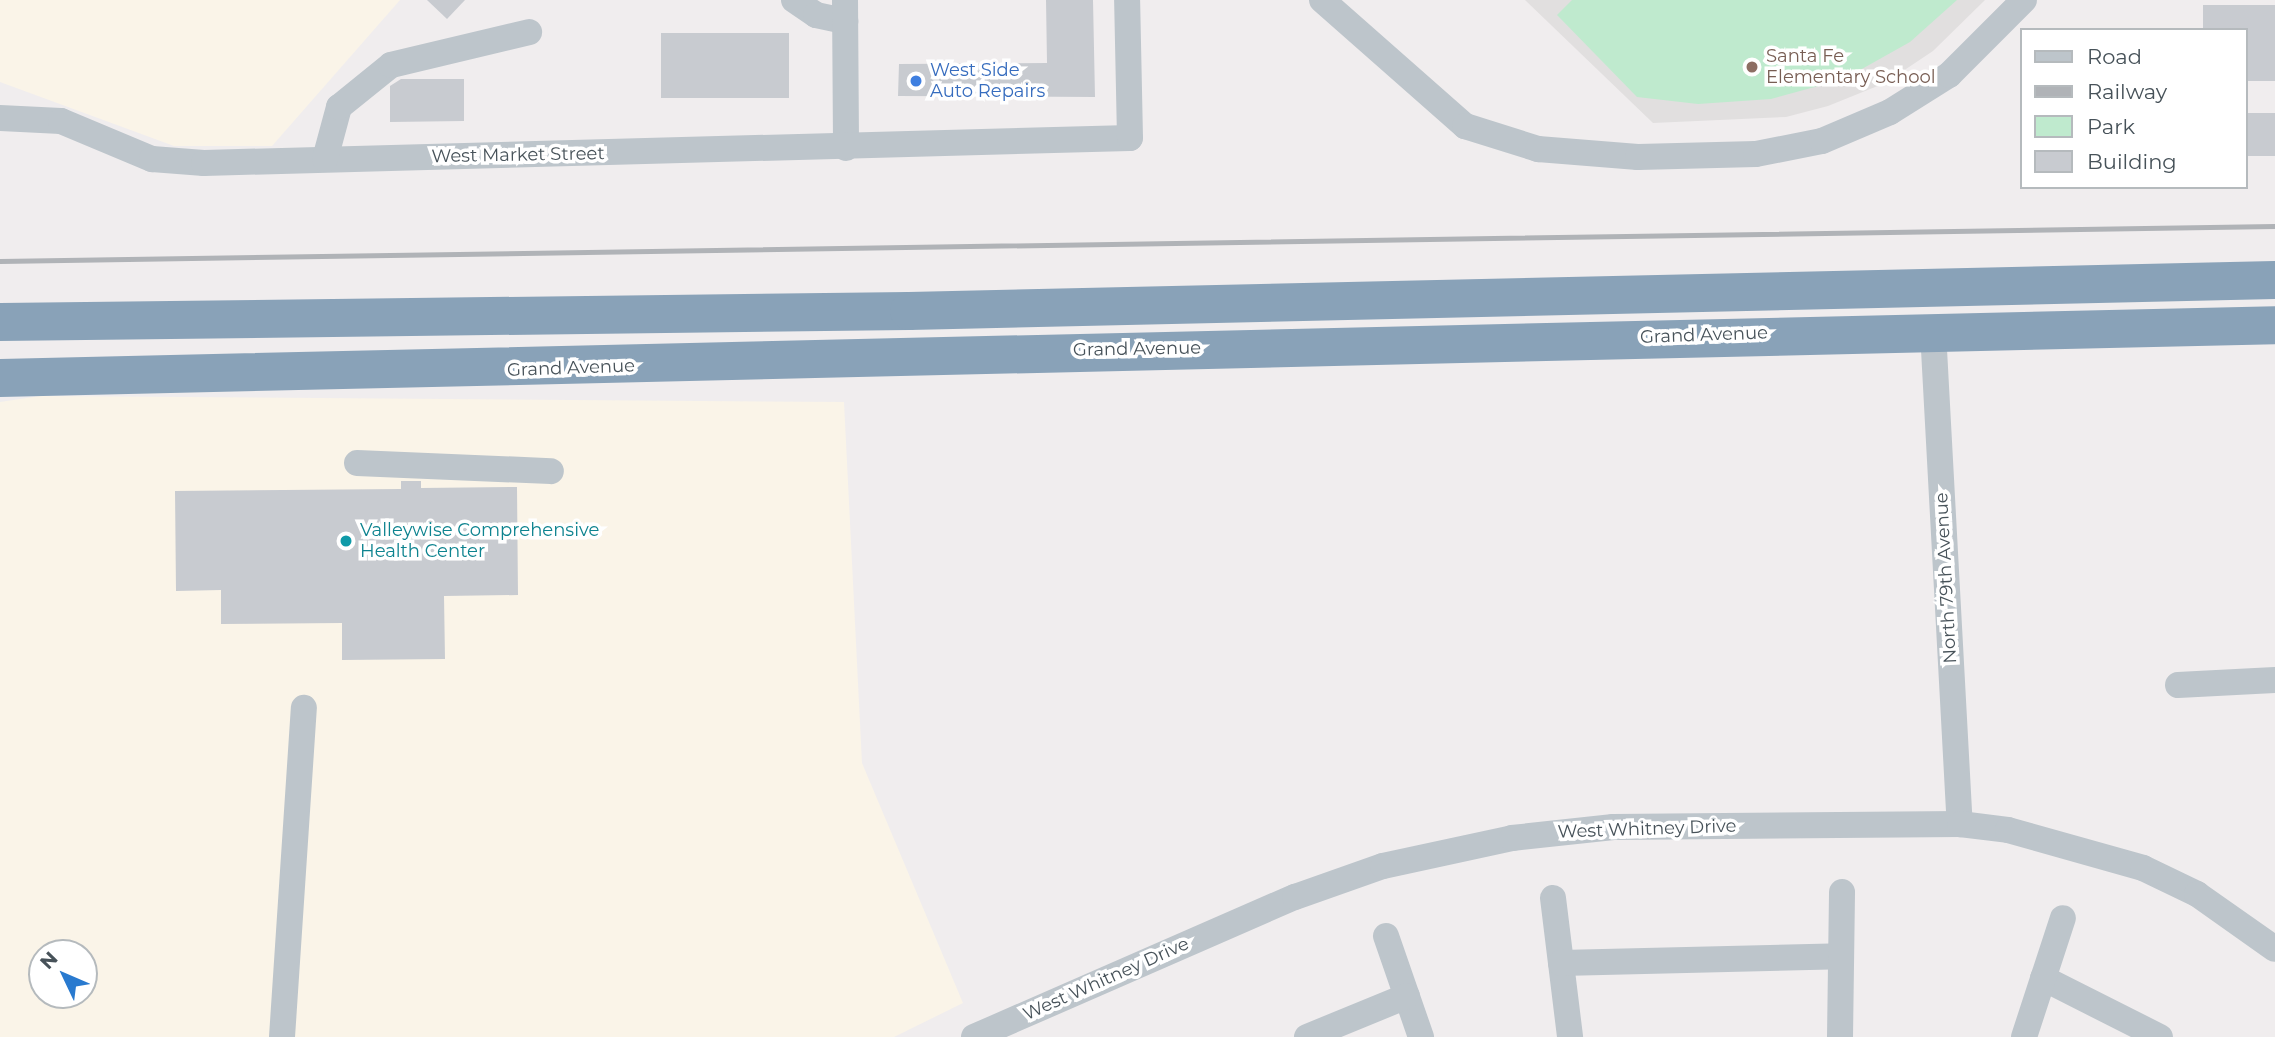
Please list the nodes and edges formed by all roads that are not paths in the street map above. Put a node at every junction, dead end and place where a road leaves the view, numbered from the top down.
1 (794, 0) edge
2 (1127, 0) edge
3 (1322, 0) edge
4 (2024, 0) edge
5 (845, 10) edge
6 (529, 32) dead end
7 (0, 118) edge
8 (846, 148) junction
9 (325, 159) junction
10 (2275, 280) edge
11 (0, 322) edge
12 (2275, 325) edge
13 (1933, 331) junction
14 (0, 378) edge
15 (357, 463) dead end
16 (551, 471) dead end
17 (2275, 680) edge
18 (2178, 685) dead end
19 (304, 708) dead end
20 (1960, 824) junction
21 (1842, 892) dead end
22 (1553, 898) dead end
23 (2063, 918) dead end
24 (1386, 936) dead end
25 (2275, 949) edge
26 (1841, 956) junction
27 (1561, 963) junction
28 (2043, 978) junction
29 (1407, 996) junction
30 (282, 1037) edge
31 (976, 1037) edge
32 (1307, 1037) edge
33 (1421, 1037) edge
34 (1570, 1037) edge
35 (1839, 1037) edge
36 (2024, 1037) edge
37 (2160, 1037) edge

1 - 5 street
2 - 8 street, West Market Street
3 - 4 street
5 - 8 street
6 - 9 street
7 - 9 street, West Market Street
8 - 9 street, West Market Street
10 - 11 highway
12 - 13 highway, Grand Avenue
13 - 14 highway, Grand Avenue
13 - 20 street, North 79th Avenue
15 - 16 street
17 - 18 street
19 - 30 street
20 - 25 street, West Whitney Drive
20 - 31 street, West Whitney Drive
21 - 26 street
22 - 27 street
23 - 28 street
24 - 29 street
26 - 27 street
26 - 35 street
27 - 34 street
28 - 36 street
28 - 37 street
29 - 32 street
29 - 33 street

